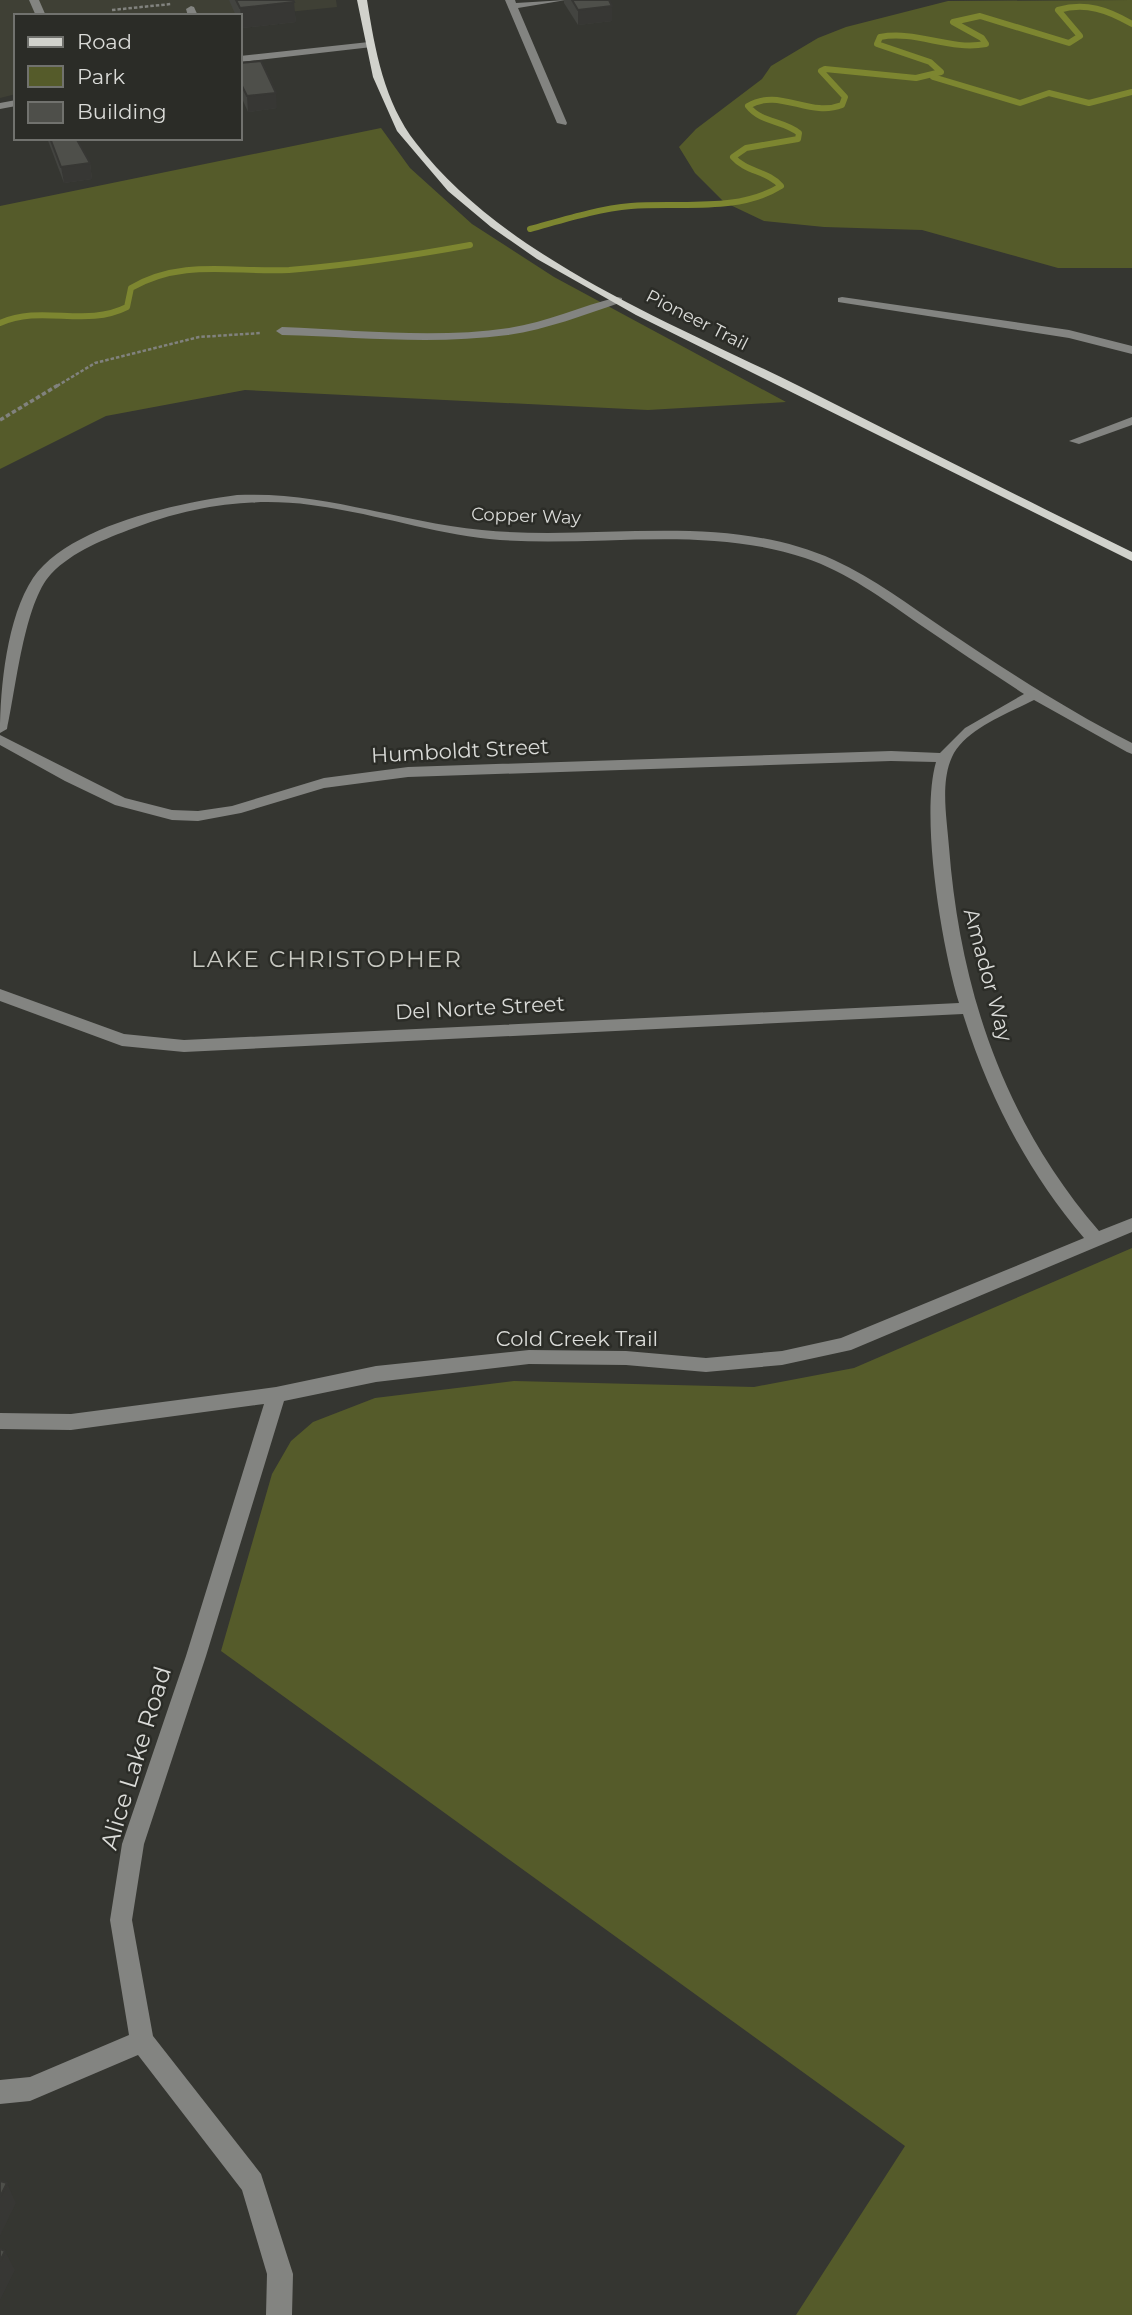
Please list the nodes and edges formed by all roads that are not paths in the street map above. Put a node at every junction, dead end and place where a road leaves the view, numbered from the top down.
1 (362, 0) edge
2 (561, 0) edge
3 (511, 3) edge
4 (369, 45) junction
5 (242, 59) edge
6 (562, 123) dead end
7 (618, 300) junction
8 (842, 300) dead end
9 (282, 331) road end
10 (1132, 350) edge
11 (1132, 421) edge
12 (1075, 441) dead end
13 (1132, 557) edge
14 (1033, 695) junction
15 (0, 729) edge
16 (0, 739) edge
17 (1132, 749) edge
18 (944, 758) junction
19 (0, 995) edge
20 (970, 1008) junction
21 (1132, 1225) edge
22 (1097, 1241) junction
23 (276, 1395) junction
24 (0, 1421) edge
25 (142, 2042) junction
26 (0, 2092) edge
27 (279, 2315) edge

1 - 4 main road, Pioneer Trail
2 - 3 street
3 - 6 street
4 - 5 street
4 - 7 main road, Pioneer Trail
7 - 9 street
7 - 13 main road, Pioneer Trail
8 - 10 street
11 - 12 street
14 - 15 street, Copper Way
14 - 17 street, Copper Way
14 - 18 street
16 - 18 street, Humboldt Street
18 - 20 street, Amador Way
19 - 20 street, Del Norte Street
20 - 22 street, Amador Way
21 - 22 street, Cold Creek Trail
22 - 23 street, Cold Creek Trail
23 - 24 street, Cold Creek Trail
23 - 25 street, Alice Lake Road
25 - 26 street
25 - 27 street, Alice Lake Road

